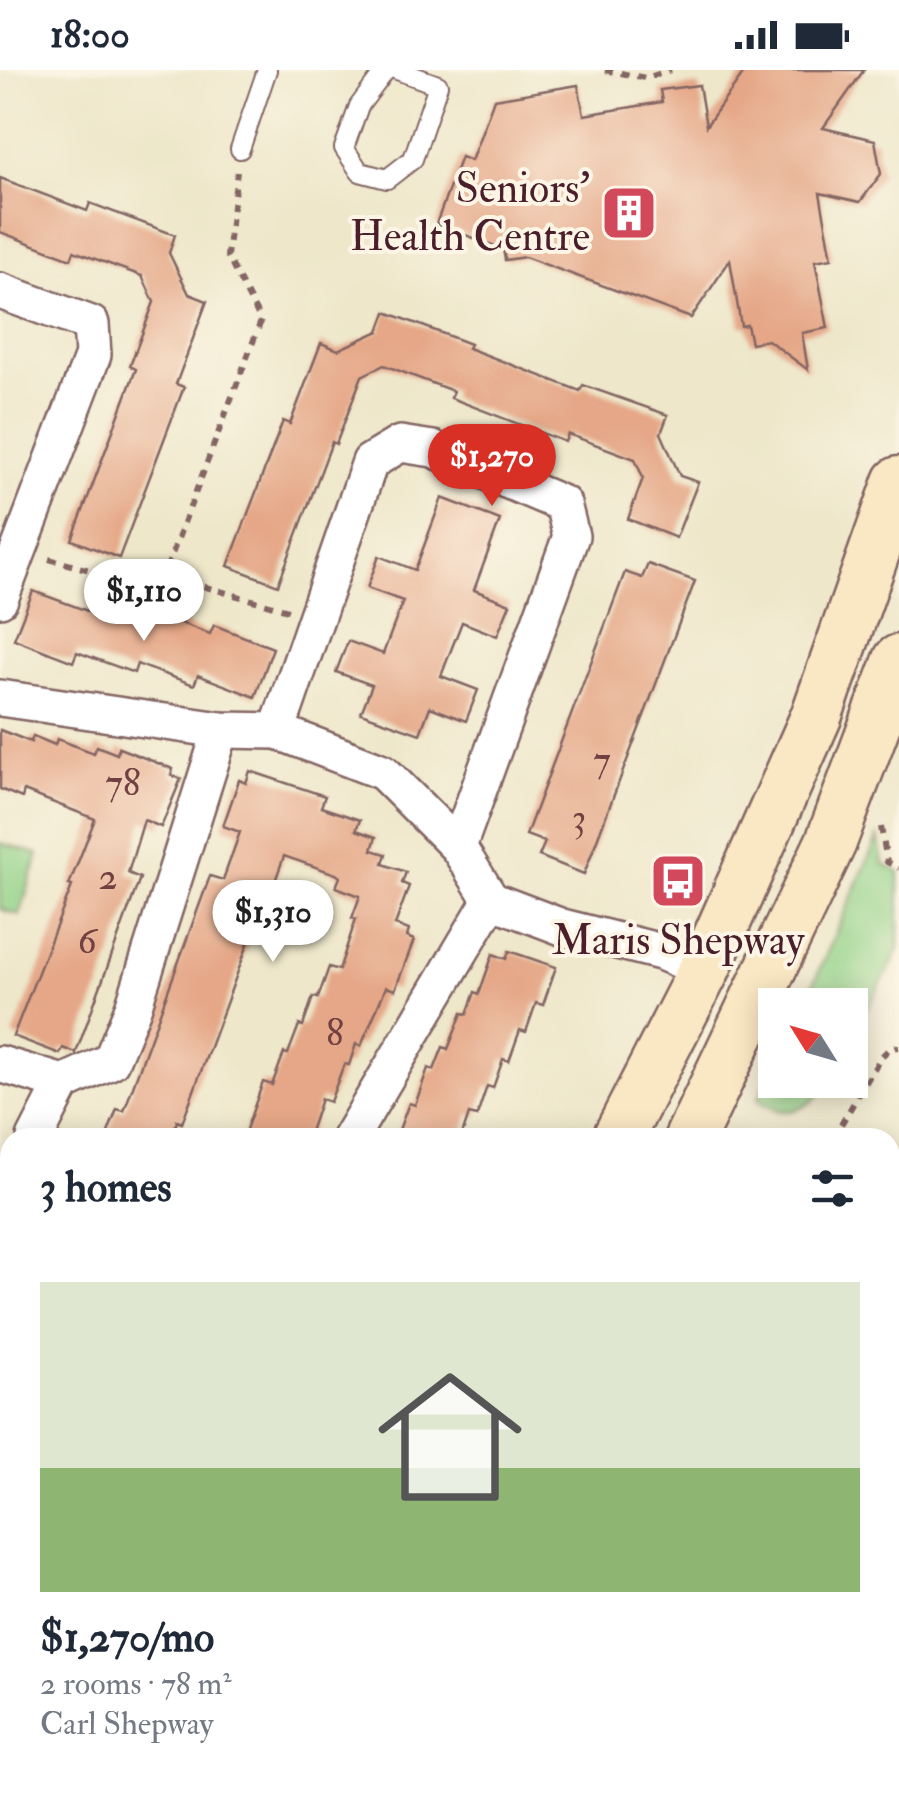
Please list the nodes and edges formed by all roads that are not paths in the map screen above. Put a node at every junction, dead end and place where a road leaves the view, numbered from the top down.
1 (267, 70) edge
2 (386, 70) edge
3 (397, 70) edge
4 (240, 149) road end
5 (0, 292) edge
6 (899, 482) edge
7 (0, 600) edge
8 (899, 660) edge
9 (0, 698) edge
10 (222, 730) junction
11 (277, 730) junction
12 (458, 847) junction
13 (491, 900) junction
14 (704, 970) junction
15 (0, 1064) edge
16 (63, 1083) junction
17 (41, 1128) edge
18 (356, 1128) edge
19 (623, 1128) edge
20 (695, 1128) edge

1 - 4 lane
2 - 3 lane
5 - 7 street
6 - 14 main road
8 - 20 main road
9 - 10 street
10 - 11 street
10 - 16 street
11 - 12 street
11 - 12 street
12 - 13 street
13 - 14 street
13 - 18 street
14 - 19 main road
15 - 16 street
16 - 17 street

